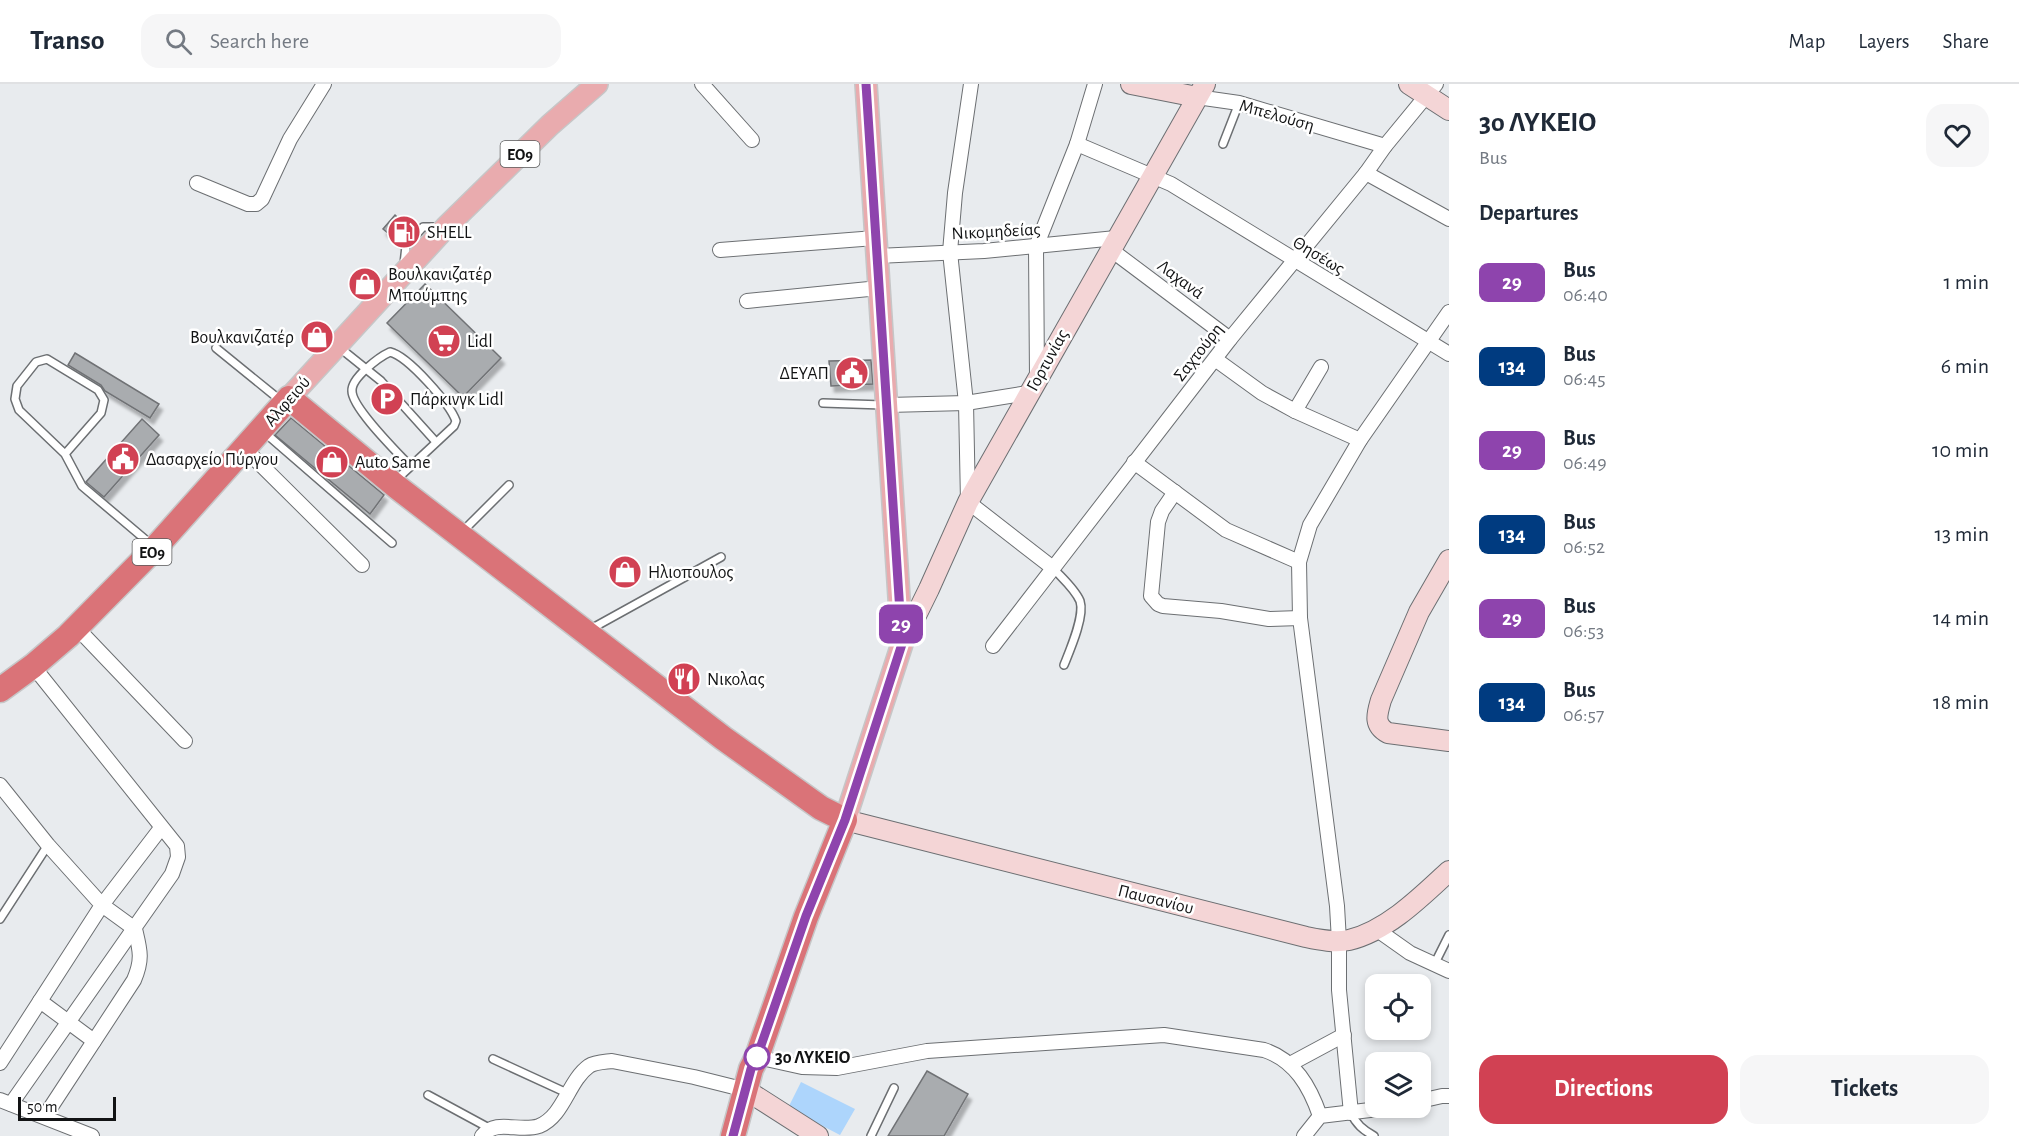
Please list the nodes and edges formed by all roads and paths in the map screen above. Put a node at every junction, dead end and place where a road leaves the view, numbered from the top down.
1 (324, 84) edge
2 (597, 84) edge
3 (702, 84) edge
4 (866, 84) edge
5 (971, 84) edge
6 (1095, 84) edge
7 (1131, 84) edge
8 (1408, 84) edge
9 (1201, 90) edge
10 (1432, 90) edge
11 (1239, 103) junction
12 (1449, 110) edge
13 (753, 140) dead end
14 (1077, 144) junction
15 (1223, 144) dead end
16 (1385, 146) junction
17 (1366, 173) junction
18 (1153, 175) junction
19 (197, 183) dead end
20 (1449, 219) edge
21 (1113, 243) junction
22 (876, 247) junction
23 (1036, 247) junction
24 (720, 250) dead end
25 (950, 252) junction
26 (1294, 261) junction
27 (879, 288) junction
28 (747, 301) dead end
29 (1449, 312) edge
30 (1230, 339) junction
31 (1429, 342) junction
32 (337, 345) junction
33 (216, 348) dead end
34 (1449, 354) edge
35 (1215, 359) junction
36 (1320, 367) dead end
37 (367, 368) junction
38 (1033, 385) junction
39 (287, 401) junction
40 (823, 403) dead end
41 (966, 403) junction
42 (888, 405) junction
43 (1295, 411) junction
44 (262, 430) junction
45 (1360, 440) junction
46 (436, 442) junction
47 (245, 449) junction
48 (65, 454) junction
49 (1134, 462) junction
50 (410, 466) junction
51 (393, 484) junction
52 (509, 485) dead end
53 (1174, 492) junction
54 (968, 502) junction
55 (459, 535) junction
56 (392, 543) dead end
57 (155, 548) junction
58 (721, 557) dead end
59 (1449, 560) edge
60 (1299, 562) junction
61 (362, 564) dead end
62 (1053, 568) junction
63 (1300, 618) junction
64 (77, 628) junction
65 (585, 633) junction
66 (902, 644) junction
67 (993, 646) dead end
68 (1065, 665) dead end
69 (33, 666) junction
70 (0, 690) edge
71 (185, 741) dead end
72 (1449, 741) edge
73 (0, 785) edge
74 (845, 820) junction
75 (161, 828) junction
76 (48, 845) junction
77 (1449, 871) edge
78 (102, 905) junction
79 (0, 919) edge
80 (135, 929) junction
81 (1376, 929) junction
82 (1449, 935) edge
83 (1340, 941) junction
84 (1434, 965) junction
85 (1449, 970) edge
86 (40, 1001) junction
87 (69, 1022) junction
88 (1344, 1035) junction
89 (94, 1041) junction
90 (757, 1058) junction
91 (493, 1059) dead end
92 (0, 1063) edge
93 (1290, 1064) junction
94 (894, 1088) dead end
95 (746, 1090) junction
96 (567, 1094) junction
97 (428, 1095) dead end
98 (1449, 1096) edge
99 (1431, 1098) edge
100 (5, 1102) edge
101 (1365, 1111) edge
102 (1351, 1113) junction
103 (45, 1116) junction
104 (1320, 1116) junction
105 (486, 1132) edge
106 (92, 1136) edge
107 (733, 1136) edge
108 (818, 1136) edge
109 (871, 1136) edge
110 (1304, 1136) edge
111 (1374, 1136) edge

1 - 19 street
2 - 32 main road, Αλφειού / ΕΟ9
3 - 13 street
4 - 22 main road
5 - 25 street
6 - 14 street
7 - 9 street, Μπελούση
8 - 10 street
9 - 11 street, Μπελούση
9 - 18 street, Γορτυνίας
10 - 12 street
10 - 16 street, Σαχτούρη
11 - 15 lane
11 - 16 street, Μπελούση
14 - 18 street, Θησέως
14 - 23 street
16 - 17 street, Σαχτούρη
17 - 20 street
17 - 26 street, Σαχτούρη
18 - 21 street, Γορτυνίας
18 - 26 street, Θησέως
21 - 23 street, Νικομηδείας
21 - 30 street, Λαχανά
21 - 38 street, Γορτυνίας
22 - 24 street, Νικομηδείας
22 - 25 street, Νικομηδείας
22 - 27 main road
23 - 25 street, Νικομηδείας
23 - 38 street
25 - 41 street
26 - 30 street, Σαχτούρη
26 - 31 street, Θησέως
27 - 28 street
27 - 42 main road
29 - 31 street
30 - 35 street, Σαχτούρη
31 - 34 street, Θησέως
31 - 45 street
32 - 37 lane
32 - 39 main road, Αλφειού / ΕΟ9
33 - 39 lane
35 - 43 street
35 - 49 street, Σαχτούρη
36 - 43 street
37 - 46 lane
37 - 46 lane
37 - 50 lane
38 - 41 street
38 - 54 street, Γορτυνίας
39 - 44 highway, Αλφειού / ΕΟ9
39 - 51 highway
40 - 42 lane
41 - 42 street
41 - 54 street
42 - 66 main road
43 - 45 street
44 - 47 highway, Αλφειού / ΕΟ9
44 - 56 lane
45 - 60 street
46 - 50 lane
47 - 57 highway, Αλφειού / ΕΟ9
47 - 61 street
48 - 48 lane
48 - 57 lane
49 - 53 street
49 - 62 street, Σαχτούρη
50 - 51 lane
51 - 55 highway
52 - 55 lane
53 - 60 street
53 - 63 street
54 - 62 street
54 - 66 street, Γορτυνίας
55 - 65 highway
57 - 64 highway, Αλφειού / ΕΟ9
58 - 65 lane
59 - 72 street
60 - 63 street
62 - 67 street, Σαχτούρη
62 - 68 lane
63 - 83 street
64 - 69 highway, Αλφειού / ΕΟ9
64 - 71 street
65 - 74 highway
66 - 74 main road
69 - 70 highway, Αλφειού / ΕΟ9
69 - 75 street
73 - 76 street
74 - 83 street, Παυσανίου
74 - 90 highway
75 - 78 street
75 - 80 street
76 - 78 street
76 - 79 lane
77 - 81 street, Παυσανίου
78 - 80 street
78 - 86 street
80 - 87 street
80 - 89 street
81 - 83 street, Παυσανίου
81 - 84 street
82 - 84 lane
83 - 88 street
84 - 85 street
86 - 87 street
86 - 92 street
87 - 89 street
87 - 100 street
88 - 93 street
88 - 102 street
89 - 103 street
90 - 93 street
90 - 95 highway
91 - 96 lane
93 - 104 street
94 - 109 lane
95 - 96 street
95 - 107 highway
95 - 108 street
96 - 105 street
97 - 105 lane
98 - 99 street
100 - 103 street
101 - 102 street
102 - 104 street
102 - 111 lane
103 - 106 street
104 - 110 street

